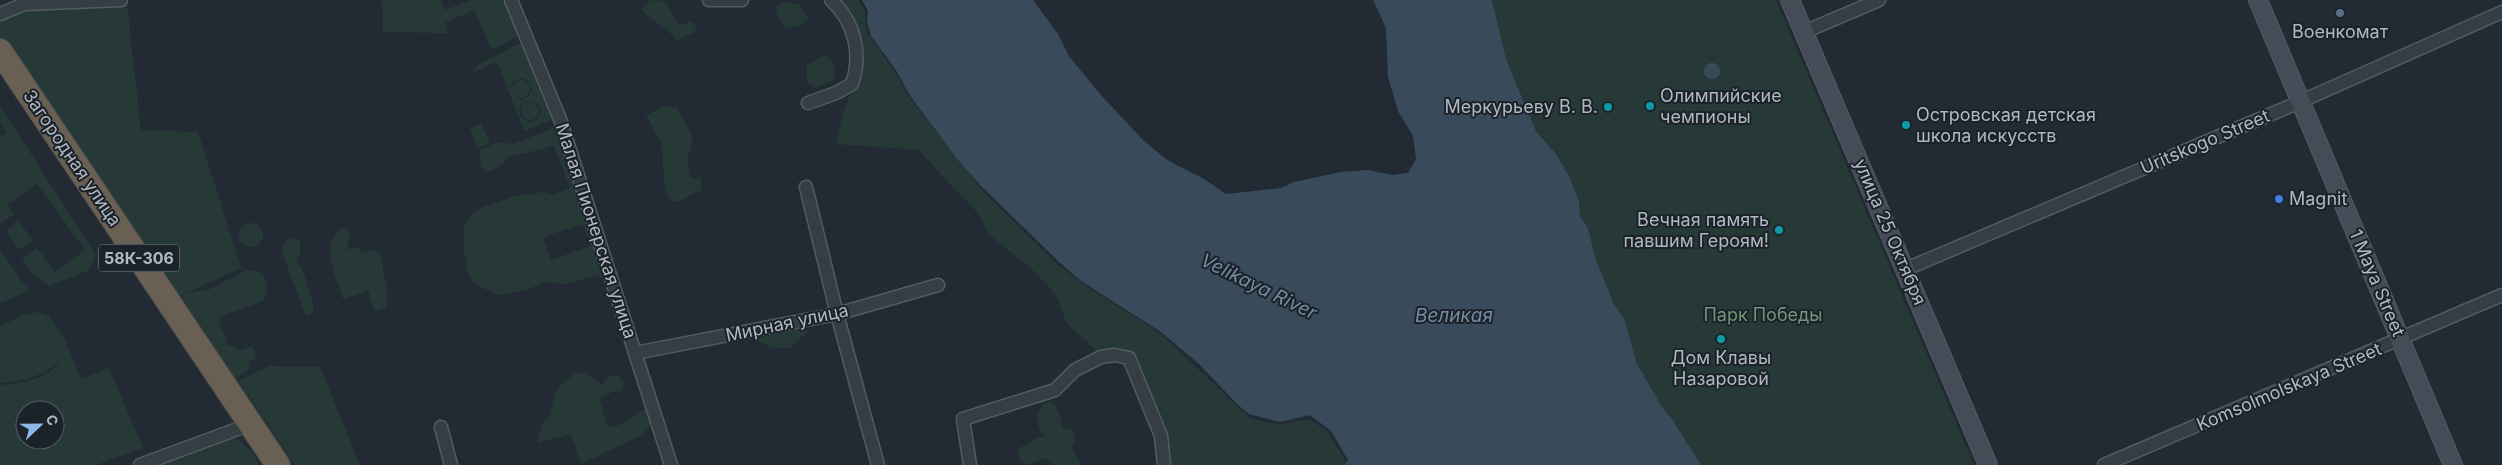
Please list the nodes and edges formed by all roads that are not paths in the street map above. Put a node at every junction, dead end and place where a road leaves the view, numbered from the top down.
1 (121, 0) edge
2 (511, 0) edge
3 (709, 0) edge
4 (742, 0) edge
5 (831, 0) edge
6 (1790, 0) edge
7 (1879, 0) edge
8 (2258, 0) edge
9 (2502, 12) edge
10 (0, 14) edge
11 (1804, 32) junction
12 (0, 51) edge
13 (808, 102) dead end
14 (2300, 102) junction
15 (806, 187) dead end
16 (1906, 269) junction
17 (938, 285) dead end
18 (2502, 295) edge
19 (837, 314) junction
20 (2400, 340) junction
21 (635, 353) junction
22 (251, 424) junction
23 (441, 427) dead end
24 (140, 465) edge
25 (278, 465) edge
26 (451, 465) edge
27 (672, 465) edge
28 (878, 465) edge
29 (970, 465) edge
30 (1164, 465) edge
31 (1988, 465) edge
32 (2104, 465) edge
33 (2453, 465) edge

1 - 10 street
2 - 21 street, Малая Пионерская улица
3 - 4 street
5 - 13 street
6 - 11 main road, улица 25 Октября
7 - 11 street
8 - 14 main road, 1 Maya Street
9 - 14 street, Uritskogo Street
11 - 16 main road, улица 25 Октября
12 - 22 highway, Загородная улица / 58К-306
14 - 16 street, Uritskogo Street
14 - 20 main road, 1 Maya Street
15 - 19 street
16 - 31 main road, улица 25 Октября
17 - 19 street, Мирная улица
18 - 20 street, Komsolmolskaya Street
19 - 21 street, Мирная улица
19 - 28 street
20 - 32 street, Komsolmolskaya Street
20 - 33 main road, 1 Maya Street
21 - 27 street, Малая Пионерская улица
22 - 24 street
22 - 25 highway, Загородная улица / 58К-306
23 - 26 street
29 - 30 street

